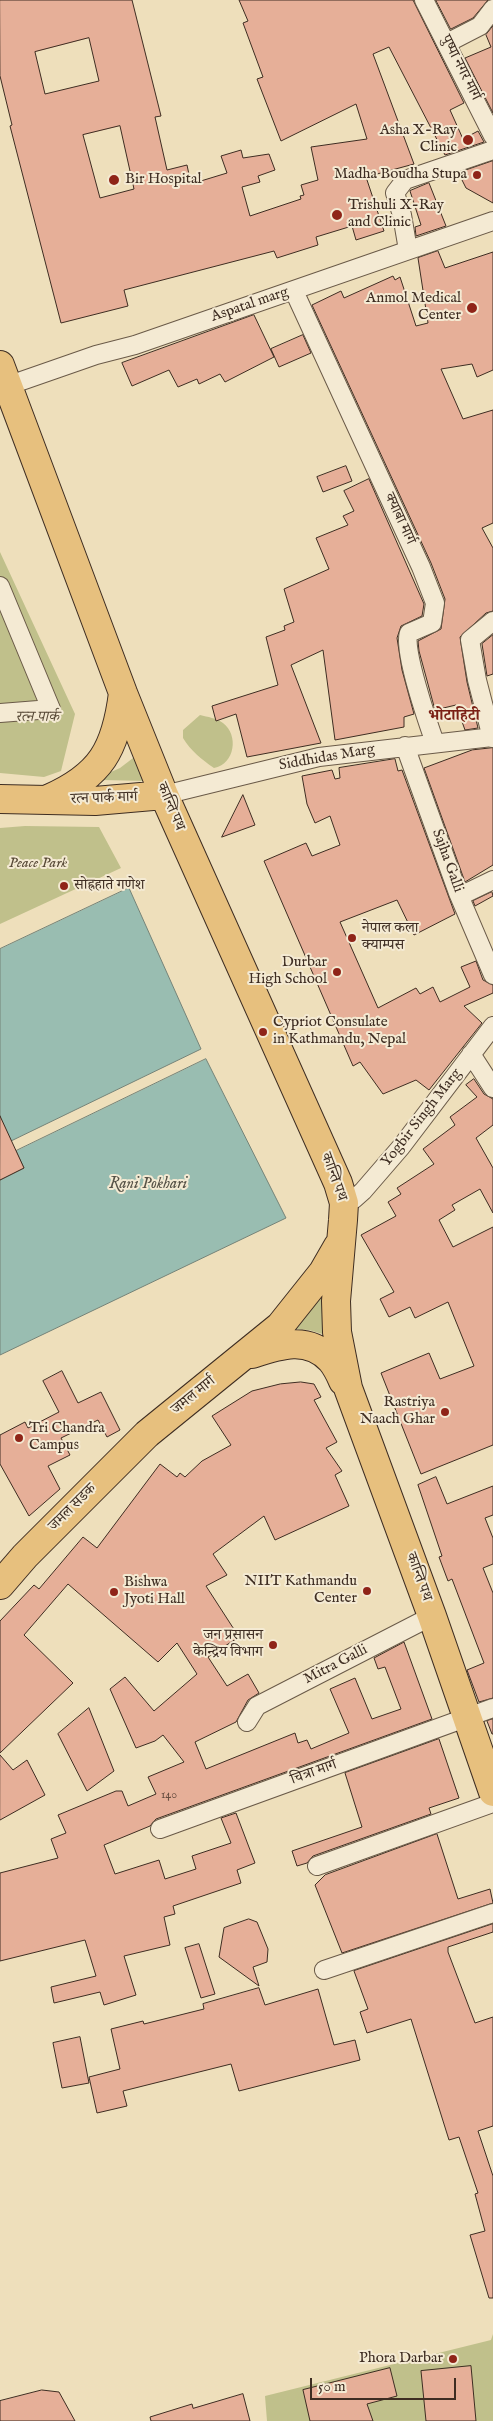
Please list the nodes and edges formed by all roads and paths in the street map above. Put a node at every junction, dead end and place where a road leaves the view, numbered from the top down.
1 (424, 0) edge
2 (493, 9) edge
3 (447, 43) junction
4 (493, 136) edge
5 (493, 150) edge
6 (493, 221) edge
7 (408, 250) junction
8 (294, 290) junction
9 (3, 376) edge
10 (0, 586) edge
11 (493, 621) edge
12 (123, 693) junction
13 (0, 713) edge
14 (492, 737) edge
15 (434, 743) junction
16 (405, 746) junction
17 (164, 795) junction
18 (0, 799) edge
19 (44, 800) junction
20 (493, 880) edge
21 (460, 896) junction
22 (493, 975) edge
23 (493, 1026) edge
24 (471, 1054) junction
25 (493, 1088) edge
26 (344, 1203) junction
27 (340, 1243) junction
28 (241, 1358) junction
29 (348, 1388) junction
30 (147, 1434) joint
31 (0, 1585) edge
32 (432, 1616) junction
33 (493, 1708) edge
34 (468, 1718) junction
35 (247, 1722) dead end
36 (493, 1792) edge
37 (493, 1803) edge
38 (160, 1829) dead end
39 (317, 1866) dead end
40 (493, 1913) edge
41 (324, 1970) dead end

1 - 3 street, पुष्पा नगर मार्ग
2 - 3 street
3 - 4 street, पुष्पा नगर मार्ग
5 - 7 street
6 - 7 street, Aspatal marg
7 - 8 street, Aspatal marg
8 - 9 street, Aspatal marg
8 - 15 street, क्याबा मार्ग
9 - 12 main road, कान्ति पथ
10 - 13 street
11 - 14 street
12 - 17 main road, कान्ति पथ
12 - 19 main road
14 - 15 street, Siddhidas Marg
15 - 16 street, Siddhidas Marg
16 - 17 street, Siddhidas Marg
16 - 21 street, Sajha Galli
17 - 19 main road, रत्न पार्क मार्ग
17 - 26 main road, कान्ति पथ
18 - 19 main road, रत्न पार्क मार्ग
20 - 21 street
21 - 22 street, Sajha Galli
23 - 24 street, Yogbir Singh Marg
24 - 25 street
24 - 26 street, Yogbir Singh Marg
26 - 27 main road, कान्ति पथ
27 - 28 main road, कान्ति पथ
27 - 29 main road, कान्ति पथ
28 - 29 main road
28 - 30 main road, जमल मार्ग
29 - 32 main road, कान्ति पथ
30 - 31 main road, जमल सडक
32 - 34 main road, कान्ति पथ
32 - 35 street, Mitra Galli
33 - 34 street, चित्रा मार्ग
34 - 36 main road, कान्ति पथ
34 - 38 street, चित्रा मार्ग
37 - 39 street
40 - 41 street

